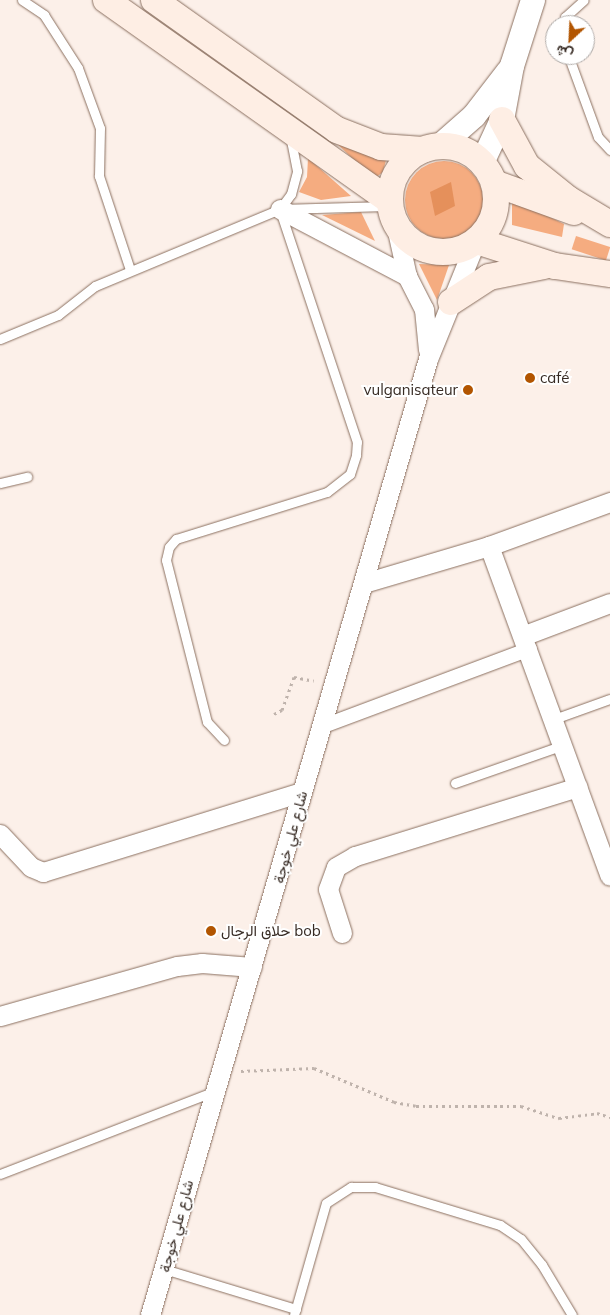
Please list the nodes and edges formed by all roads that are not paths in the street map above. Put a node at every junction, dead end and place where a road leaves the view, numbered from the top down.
1 (22, 0) edge
2 (106, 0) edge
3 (154, 0) edge
4 (533, 0) edge
5 (584, 0) edge
6 (567, 15) edge
7 (572, 65) edge
8 (512, 66) junction
9 (502, 120) junction
10 (285, 124) junction
11 (431, 148) junction
12 (610, 150) edge
13 (488, 173) junction
14 (280, 209) junction
15 (392, 210) junction
16 (610, 224) edge
17 (476, 242) junction
18 (556, 266) junction
19 (130, 270) junction
20 (610, 274) edge
21 (406, 276) junction
22 (451, 302) junction
23 (0, 339) edge
24 (428, 358) junction
25 (27, 477) dead end
26 (0, 483) edge
27 (610, 502) edge
28 (489, 546) junction
29 (364, 583) junction
30 (610, 603) edge
31 (527, 642) junction
32 (610, 699) edge
33 (554, 718) junction
34 (321, 727) junction
35 (224, 740) dead end
36 (563, 744) junction
37 (455, 783) dead end
38 (578, 787) junction
39 (302, 792) junction
40 (0, 834) edge
41 (604, 846) edge
42 (610, 876) edge
43 (342, 933) dead end
44 (252, 967) junction
45 (0, 1016) edge
46 (212, 1092) junction
47 (0, 1174) edge
48 (164, 1269) junction
49 (295, 1312) edge
50 (150, 1315) edge
51 (572, 1315) edge

1 - 19 lane
2 - 10 main road
3 - 11 main road
4 - 8 street
5 - 6 lane
7 - 12 lane
8 - 9 street
8 - 11 street
9 - 13 street
9 - 16 main road
10 - 14 lane
10 - 15 main road
11 - 13 main road
11 - 15 main road
13 - 16 main road
13 - 17 main road
14 - 15 lane
14 - 19 lane
14 - 21 street
14 - 35 lane
15 - 17 main road
15 - 21 street
17 - 18 main road
17 - 22 street
18 - 20 main road
18 - 22 main road
19 - 23 lane
21 - 24 street
22 - 24 street
24 - 29 street, شارع علي خوجة
25 - 26 lane
27 - 28 street
28 - 29 street
28 - 31 street
29 - 34 street, شارع علي خوجة
30 - 31 street
31 - 33 street
31 - 34 street
32 - 33 lane
33 - 36 street
34 - 39 street, شارع علي خوجة
36 - 37 lane
36 - 38 street
38 - 41 street
38 - 43 street
39 - 40 street
39 - 44 street, شارع علي خوجة
41 - 42 street
44 - 45 street
44 - 46 street, شارع علي خوجة
46 - 47 lane
46 - 48 street, شارع علي خوجة
48 - 49 lane
48 - 50 street, شارع علي خوجة
49 - 51 lane

